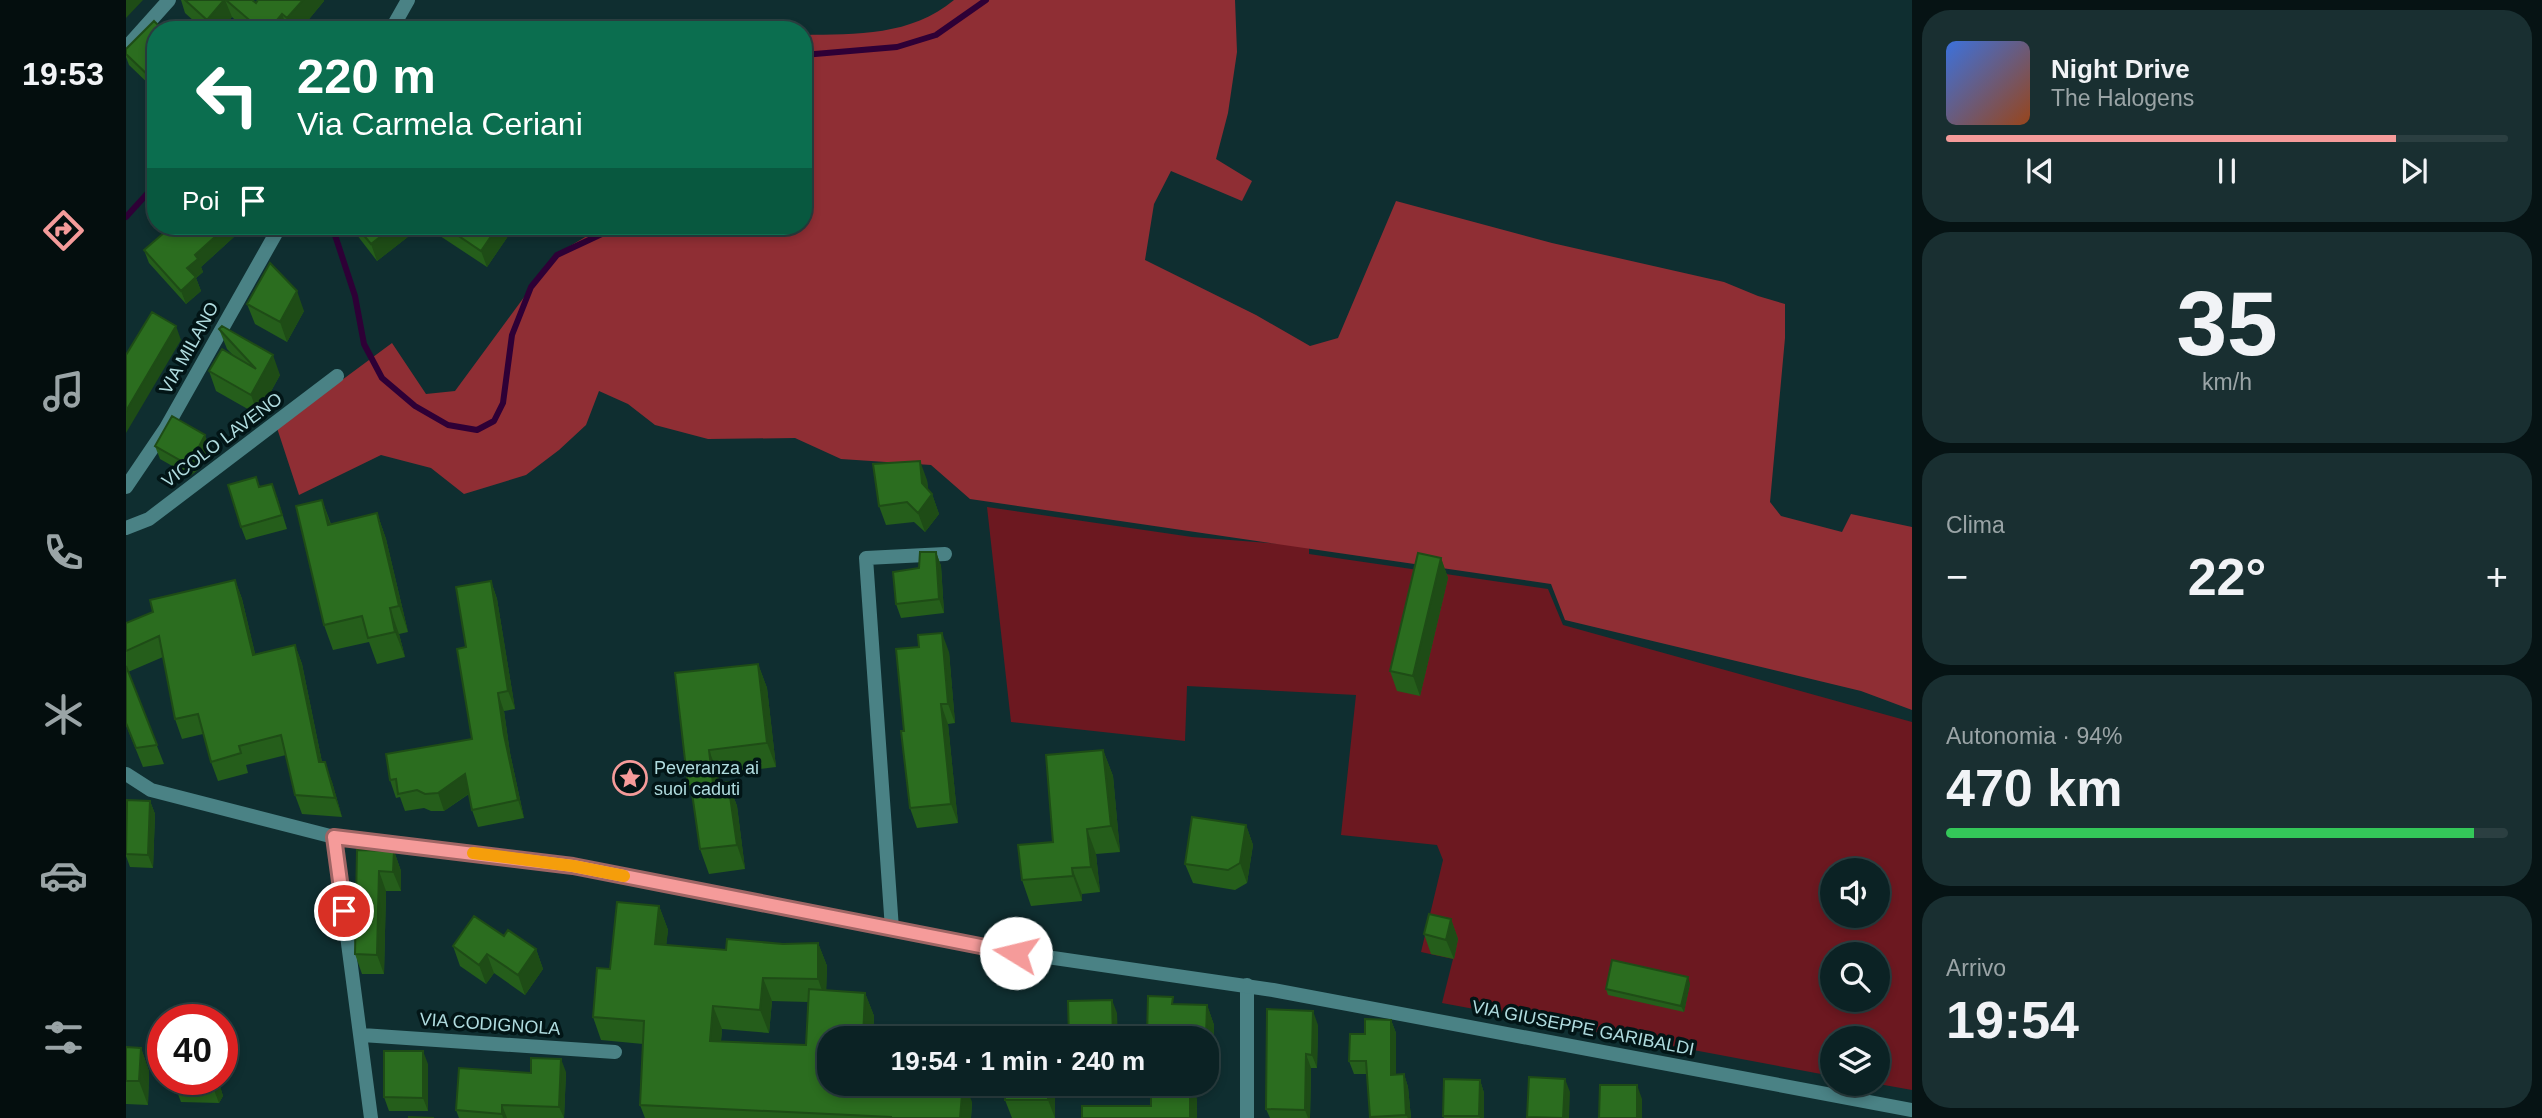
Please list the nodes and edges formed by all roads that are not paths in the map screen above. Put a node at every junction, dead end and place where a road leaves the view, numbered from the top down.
1 (169, 0) edge
2 (408, 0) edge
3 (150, 21) edge
4 (396, 21) edge
5 (147, 25) edge
6 (126, 48) edge
7 (275, 235) edge
8 (337, 376) dead end
9 (126, 487) edge
10 (126, 528) edge
11 (945, 554) dead end
12 (126, 774) edge
13 (334, 837) junction
14 (892, 929) junction
15 (1247, 985) junction
16 (362, 1035) junction
17 (615, 1052) dead end
18 (1912, 1110) edge
19 (371, 1118) edge
20 (1247, 1118) edge

1 - 3 street
2 - 4 street
5 - 6 street
7 - 9 street, VIA MILANO
8 - 10 street, VICOLO LAVENO
11 - 14 street
12 - 13 street, VIA GIUSEPPE GARIBALDI
13 - 14 street, VIA GIUSEPPE GARIBALDI
13 - 16 street
14 - 15 street, VIA GIUSEPPE GARIBALDI
15 - 18 street, VIA GIUSEPPE GARIBALDI
15 - 20 street
16 - 17 street, VIA CODIGNOLA
16 - 19 street

